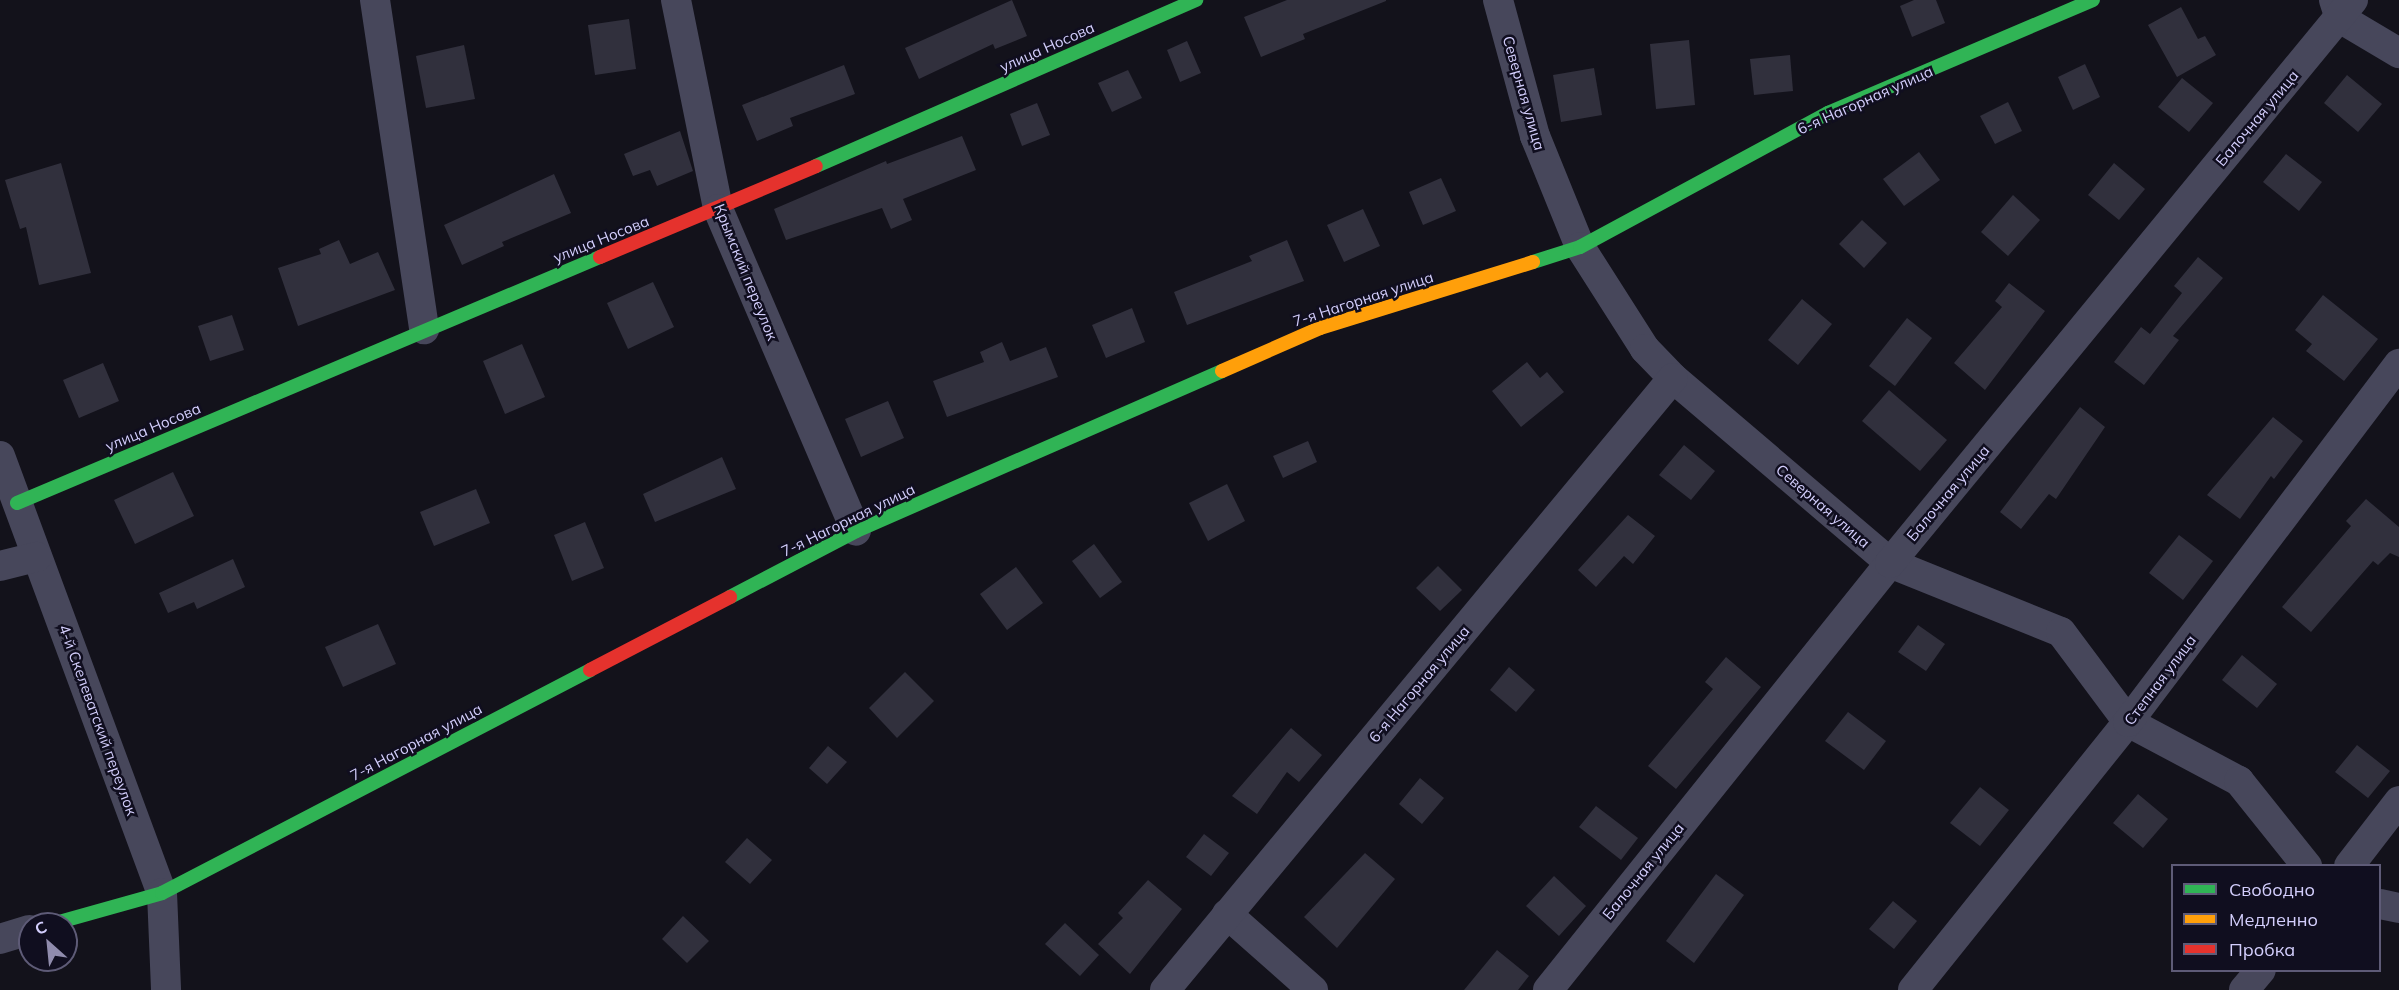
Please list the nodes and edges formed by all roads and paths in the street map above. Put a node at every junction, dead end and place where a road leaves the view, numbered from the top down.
1 (375, 0) edge
2 (676, 0) edge
3 (1196, 0) edge
4 (1498, 0) edge
5 (2093, 0) edge
6 (2342, 6) edge
7 (2399, 53) edge
8 (718, 209) junction
9 (1580, 247) junction
10 (424, 328) junction
11 (2399, 364) edge
12 (1673, 378) junction
13 (0, 456) edge
14 (17, 503) junction
15 (856, 531) junction
16 (37, 557) junction
17 (1890, 563) junction
18 (0, 566) edge
19 (2128, 722) junction
20 (2399, 801) edge
21 (2305, 864) edge
22 (2351, 864) edge
23 (162, 893) junction
24 (2381, 904) edge
25 (2399, 908) edge
26 (1227, 914) junction
27 (78, 917) edge
28 (18, 934) edge
29 (0, 939) edge
30 (2259, 972) edge
31 (166, 990) edge
32 (1165, 990) edge
33 (1313, 990) edge
34 (1548, 990) edge
35 (1913, 990) edge
36 (2244, 990) edge

1 - 10 street
2 - 8 street, Крымский переулок
3 - 8 street, улица Носова
4 - 9 street, Северная улица
5 - 9 street, 6-я Нагорная улица
6 - 7 street
6 - 17 street, Балочная улица
8 - 10 street, улица Носова
8 - 15 street, Крымский переулок
9 - 12 street, Северная улица
9 - 15 street, 7-я Нагорная улица
10 - 14 street, улица Носова
11 - 19 street, Степная улица
12 - 17 street, Северная улица
12 - 26 street, 6-я Нагорная улица
13 - 14 street, 4-й Скелеватский переулок
14 - 16 street, 4-й Скелеватский переулок
15 - 23 street, 7-я Нагорная улица
16 - 18 street
16 - 23 street, 4-й Скелеватский переулок
17 - 19 street, Северная улица
17 - 34 street, Балочная улица
19 - 21 street, Северная улица
19 - 35 street, Степная улица
20 - 22 street
23 - 27 street, 7-я Нагорная улица
23 - 31 street, 4-й Скелеватский переулок
24 - 25 street
26 - 32 street, 6-я Нагорная улица
26 - 33 street
28 - 29 street
30 - 36 street

